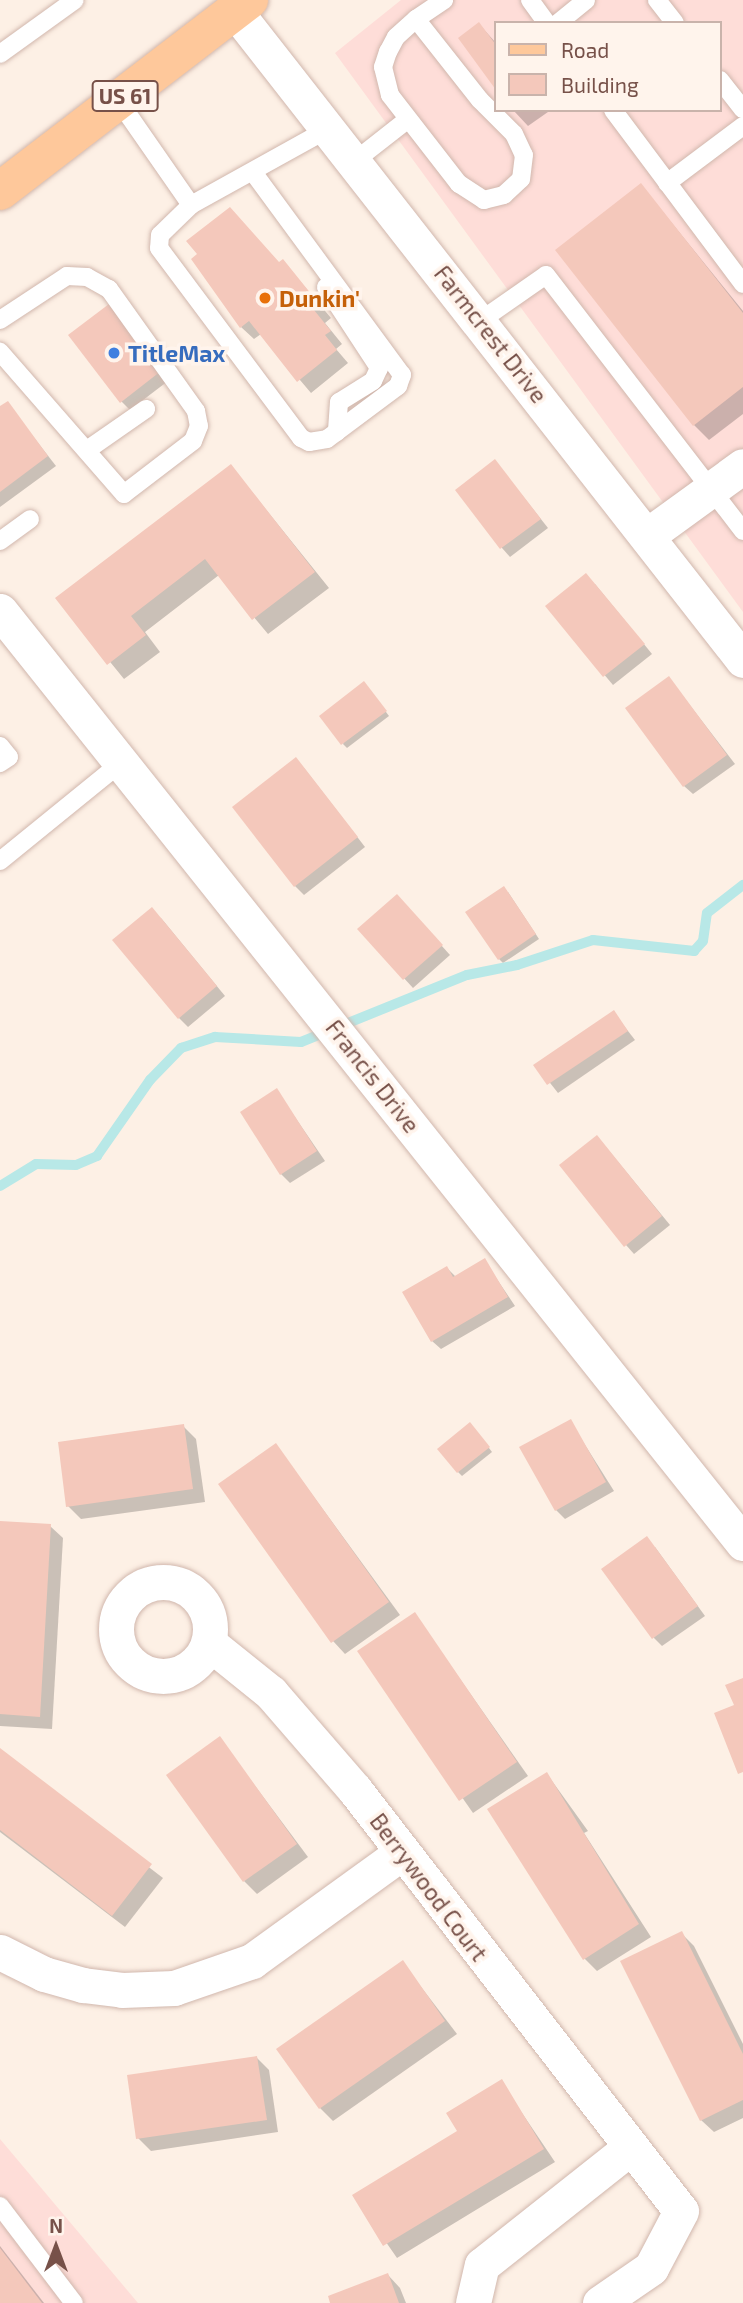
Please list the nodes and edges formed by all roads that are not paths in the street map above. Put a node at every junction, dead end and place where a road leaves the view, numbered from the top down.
1 (75, 0) edge
2 (444, 0) edge
3 (530, 0) edge
4 (586, 0) edge
5 (657, 0) edge
6 (242, 5) edge
7 (416, 19) junction
8 (546, 21) edge
9 (560, 21) edge
10 (673, 21) edge
11 (0, 54) edge
12 (722, 83) edge
13 (118, 100) junction
14 (743, 109) edge
15 (614, 112) edge
16 (407, 120) junction
17 (743, 126) edge
18 (330, 128) junction
19 (356, 160) junction
20 (253, 172) junction
21 (667, 183) junction
22 (0, 191) edge
23 (191, 205) junction
24 (296, 225) junction
25 (743, 284) edge
26 (0, 320) edge
27 (480, 321) junction
28 (0, 352) edge
29 (146, 409) dead end
30 (337, 432) junction
31 (87, 450) junction
32 (743, 466) edge
33 (711, 490) junction
34 (30, 519) dead end
35 (743, 531) edge
36 (648, 535) junction
37 (0, 541) edge
38 (0, 611) edge
39 (743, 660) edge
40 (0, 746) edge
41 (123, 761) junction
42 (0, 764) edge
43 (0, 861) edge
44 (743, 1543) edge
45 (209, 1643) dead end
46 (401, 1853) junction
47 (0, 1952) edge
48 (631, 2147) junction
49 (0, 2206) edge
50 (74, 2303) edge
51 (473, 2303) edge
52 (600, 2303) edge

1 - 11 lane
2 - 7 lane
3 - 8 lane
4 - 9 lane
5 - 10 lane
6 - 13 main road, US 61
6 - 18 street, Farmcrest Drive
7 - 16 lane
7 - 16 lane
12 - 14 lane
13 - 22 main road, US 61
13 - 23 lane
15 - 21 lane
16 - 19 lane
17 - 21 lane
18 - 19 street, Farmcrest Drive
18 - 20 lane
19 - 27 street, Farmcrest Drive
20 - 23 lane
20 - 24 lane
21 - 25 lane
23 - 30 lane
24 - 30 lane
24 - 30 lane
26 - 31 lane
27 - 33 lane
27 - 36 street, Farmcrest Drive
28 - 31 lane
29 - 31 lane
32 - 33 street
33 - 35 lane
33 - 36 street
34 - 37 lane
36 - 39 street, Farmcrest Drive
38 - 41 street, Francis Drive
40 - 42 lane
41 - 43 lane
41 - 44 street, Francis Drive
45 - 46 street, Berrywood Court
46 - 47 street
46 - 48 street, Berrywood Court
48 - 51 street
48 - 52 street, Berrywood Court
49 - 50 lane

